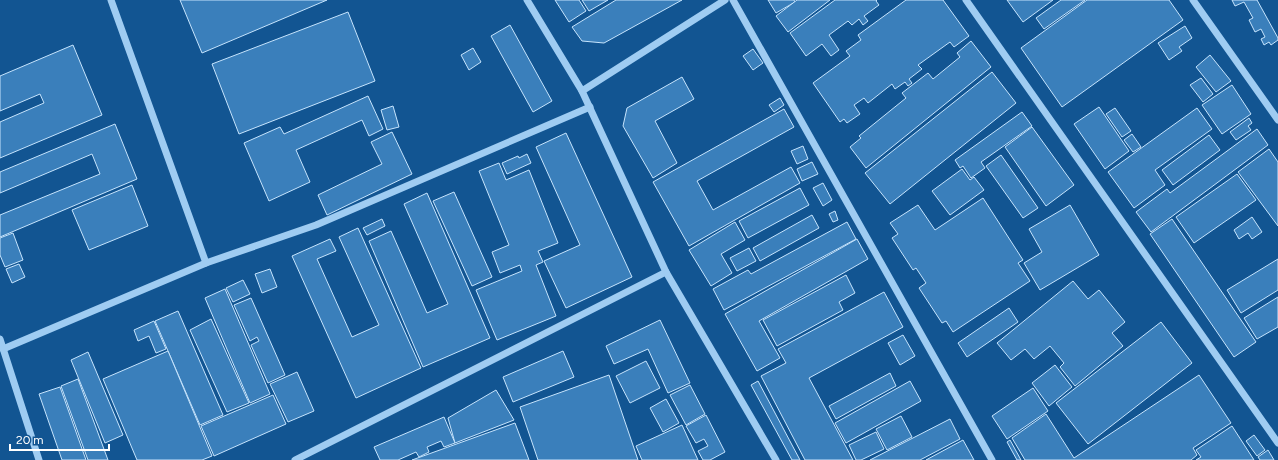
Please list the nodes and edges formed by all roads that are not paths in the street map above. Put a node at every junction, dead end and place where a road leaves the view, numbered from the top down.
1 (111, 0) edge
2 (527, 0) edge
3 (725, 0) edge
4 (733, 0) edge
5 (966, 0) edge
6 (1193, 0) edge
7 (582, 91) junction
8 (590, 107) junction
9 (1278, 120) edge
10 (206, 263) junction
11 (666, 272) junction
12 (0, 339) edge
13 (3, 349) junction
14 (1278, 443) edge
15 (37, 459) edge
16 (295, 460) edge
17 (776, 460) edge
18 (992, 460) edge

1 - 10 street
2 - 7 street
3 - 7 street
4 - 18 street
5 - 14 street
6 - 9 street
7 - 8 street
8 - 10 street
8 - 11 street
10 - 13 street
11 - 16 street
11 - 17 street
12 - 13 street
13 - 15 street

